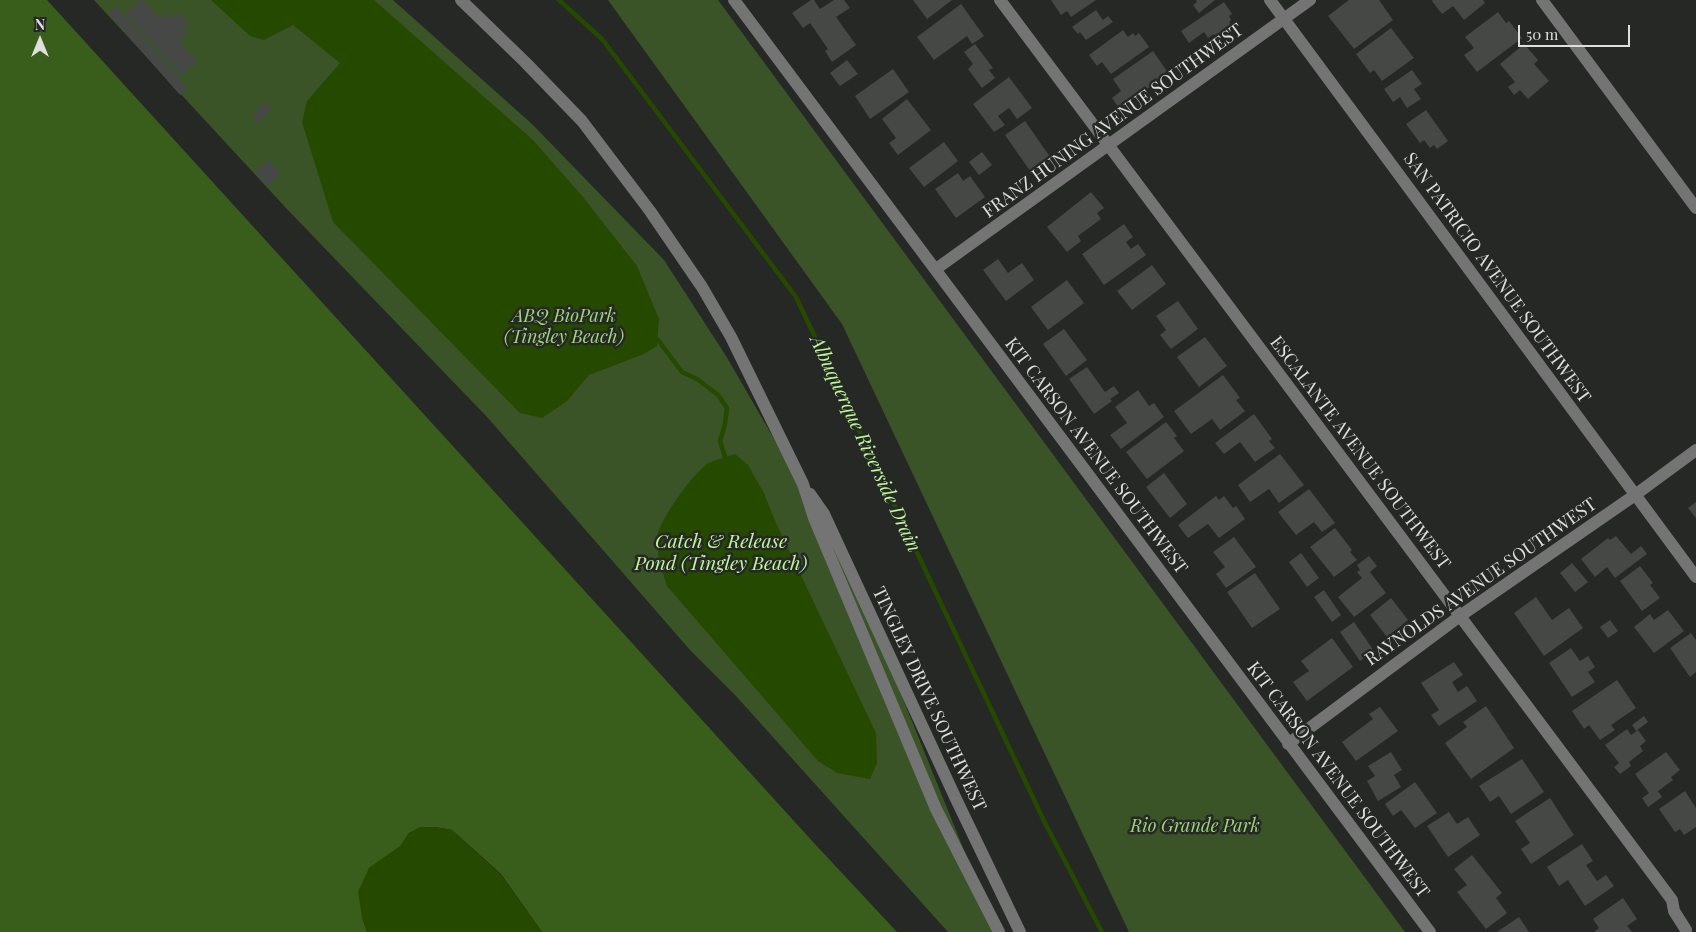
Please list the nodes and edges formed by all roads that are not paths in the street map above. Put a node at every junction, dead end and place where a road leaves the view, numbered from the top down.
1 (461, 0) edge
2 (734, 0) edge
3 (1000, 0) edge
4 (1270, 0) edge
5 (1310, 0) edge
6 (1542, 0) edge
7 (1284, 19) junction
8 (1108, 146) junction
9 (1696, 208) edge
10 (936, 269) junction
11 (1696, 450) edge
12 (803, 484) junction
13 (1635, 495) junction
14 (1696, 577) edge
15 (1460, 616) junction
16 (1288, 744) junction
17 (1689, 928) edge
18 (999, 932) edge
19 (1020, 932) edge
20 (1430, 932) edge

1 - 12 street, TINGLEY DRIVE SOUTHWEST
2 - 10 street, KIT CARSON AVENUE SOUTHWEST
3 - 8 street, ESCALANTE AVENUE SOUTHWEST
4 - 7 street, SAN PATRICIO AVENUE SOUTHWEST
5 - 7 street, FRANZ HUNING AVENUE SOUTHWEST
6 - 9 street
7 - 8 street, FRANZ HUNING AVENUE SOUTHWEST
7 - 13 street, SAN PATRICIO AVENUE SOUTHWEST
8 - 10 street, FRANZ HUNING AVENUE SOUTHWEST
8 - 15 street, ESCALANTE AVENUE SOUTHWEST
10 - 16 street, KIT CARSON AVENUE SOUTHWEST
11 - 13 street, RAYNOLDS AVENUE SOUTHWEST
12 - 18 street, TINGLEY DRIVE SOUTHWEST
12 - 19 street, TINGLEY DRIVE SOUTHWEST
13 - 14 street, SAN PATRICIO AVENUE SOUTHWEST
13 - 15 street, RAYNOLDS AVENUE SOUTHWEST
15 - 16 street, RAYNOLDS AVENUE SOUTHWEST
15 - 17 street, ESCALANTE AVENUE SOUTHWEST
16 - 20 street, KIT CARSON AVENUE SOUTHWEST

